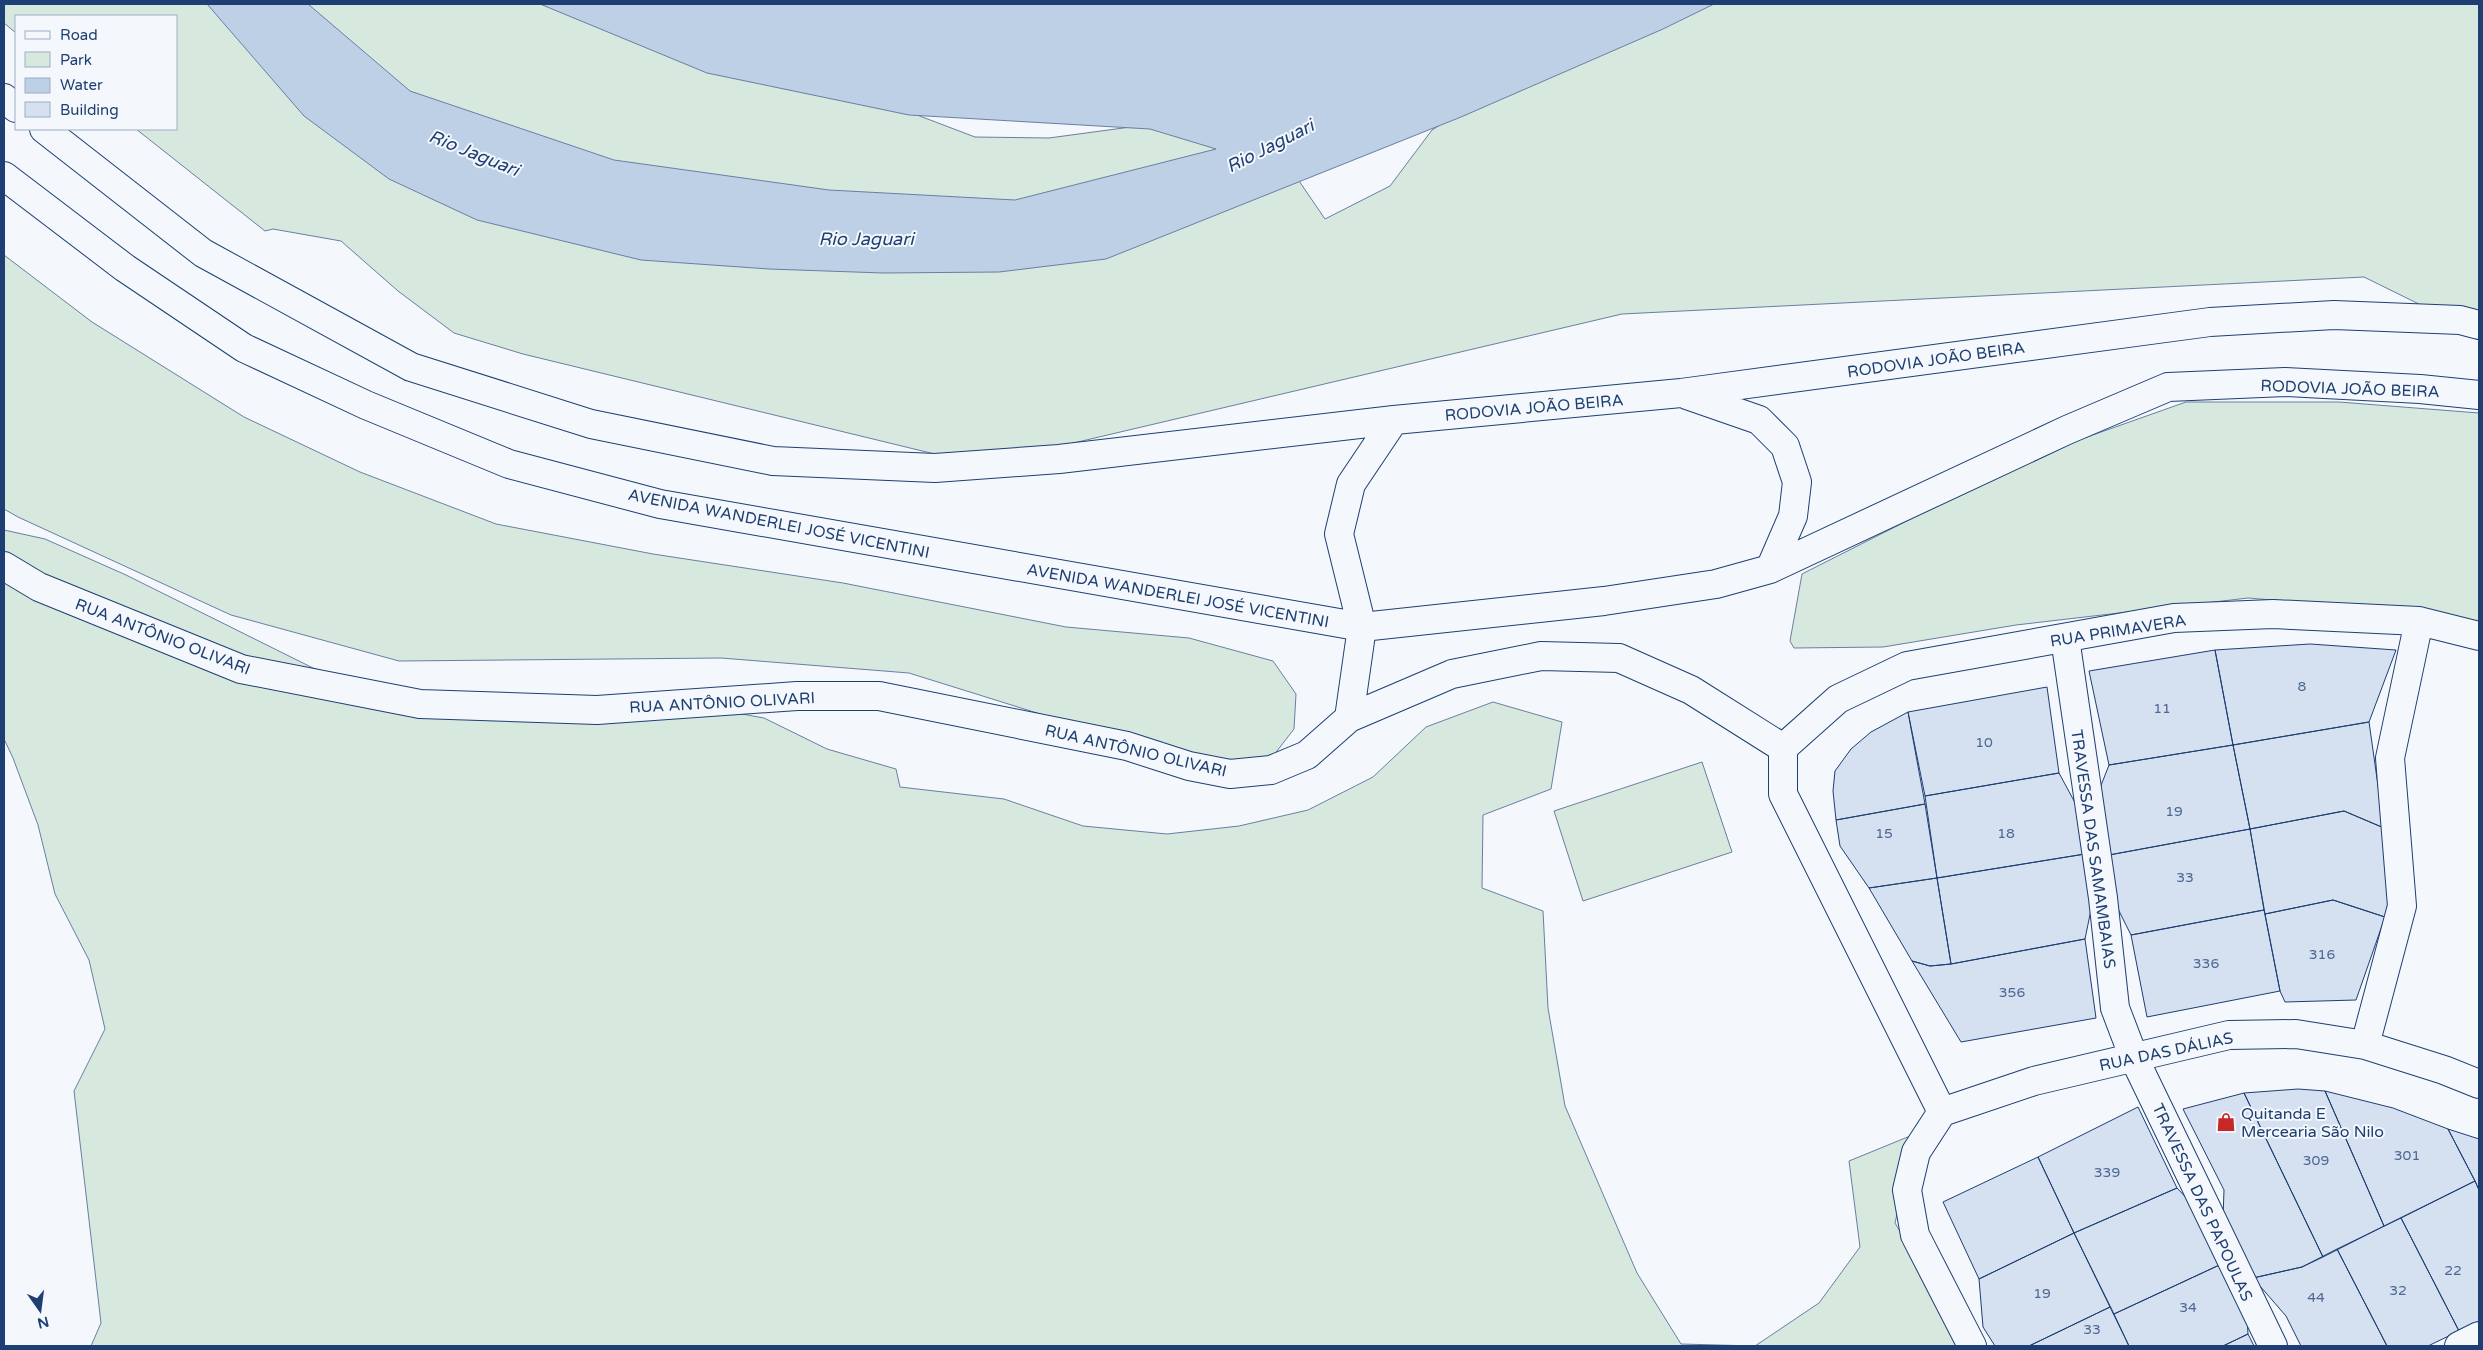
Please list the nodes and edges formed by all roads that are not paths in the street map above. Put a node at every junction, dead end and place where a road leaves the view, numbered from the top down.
1 (4, 98) edge
2 (15, 107) edge
3 (45, 130) edge
4 (4, 176) edge
5 (2479, 325) edge
6 (1681, 393) junction
7 (2479, 395) edge
8 (1394, 420) junction
9 (4, 566) edge
10 (1770, 569) junction
11 (1604, 601) joint
12 (2419, 621) junction
13 (1362, 627) junction
14 (2479, 636) edge
15 (2065, 638) junction
16 (1349, 718) junction
17 (1783, 748) junction
18 (2365, 1045) junction
19 (2134, 1058) junction
20 (2479, 1084) edge
21 (1942, 1112) junction
22 (2479, 1336) edge
23 (1972, 1346) edge
24 (2273, 1346) edge
25 (2458, 1346) edge

1 - 2 main road
3 - 8 main road
4 - 13 main road, AVENIDA WANDERLEI JOSÉ VICENTINI
5 - 6 main road, RODOVIA JOÃO BEIRA
6 - 8 main road, RODOVIA JOÃO BEIRA
6 - 10 main road
7 - 10 main road, RODOVIA JOÃO BEIRA
8 - 13 main road
9 - 16 main road, RUA ANTÔNIO OLIVARI
10 - 11 main road, RODOVIA JOÃO BEIRA
11 - 13 main road, AVENIDA WANDERLEI JOSÉ VICENTINI
12 - 14 main road, RUA PRIMAVERA
12 - 15 main road, RUA PRIMAVERA
12 - 18 main road
13 - 16 main road
15 - 17 main road, RUA PRIMAVERA
15 - 19 main road, TRAVESSA DAS SAMAMBAIAS
16 - 17 main road, RUA ANTÔNIO OLIVARI
17 - 21 main road
18 - 19 main road, RUA DAS DÁLIAS
18 - 20 main road, RUA DAS DÁLIAS
19 - 21 main road, RUA DAS DÁLIAS
19 - 24 main road, TRAVESSA DAS PAPOULAS
21 - 23 main road
22 - 25 main road

